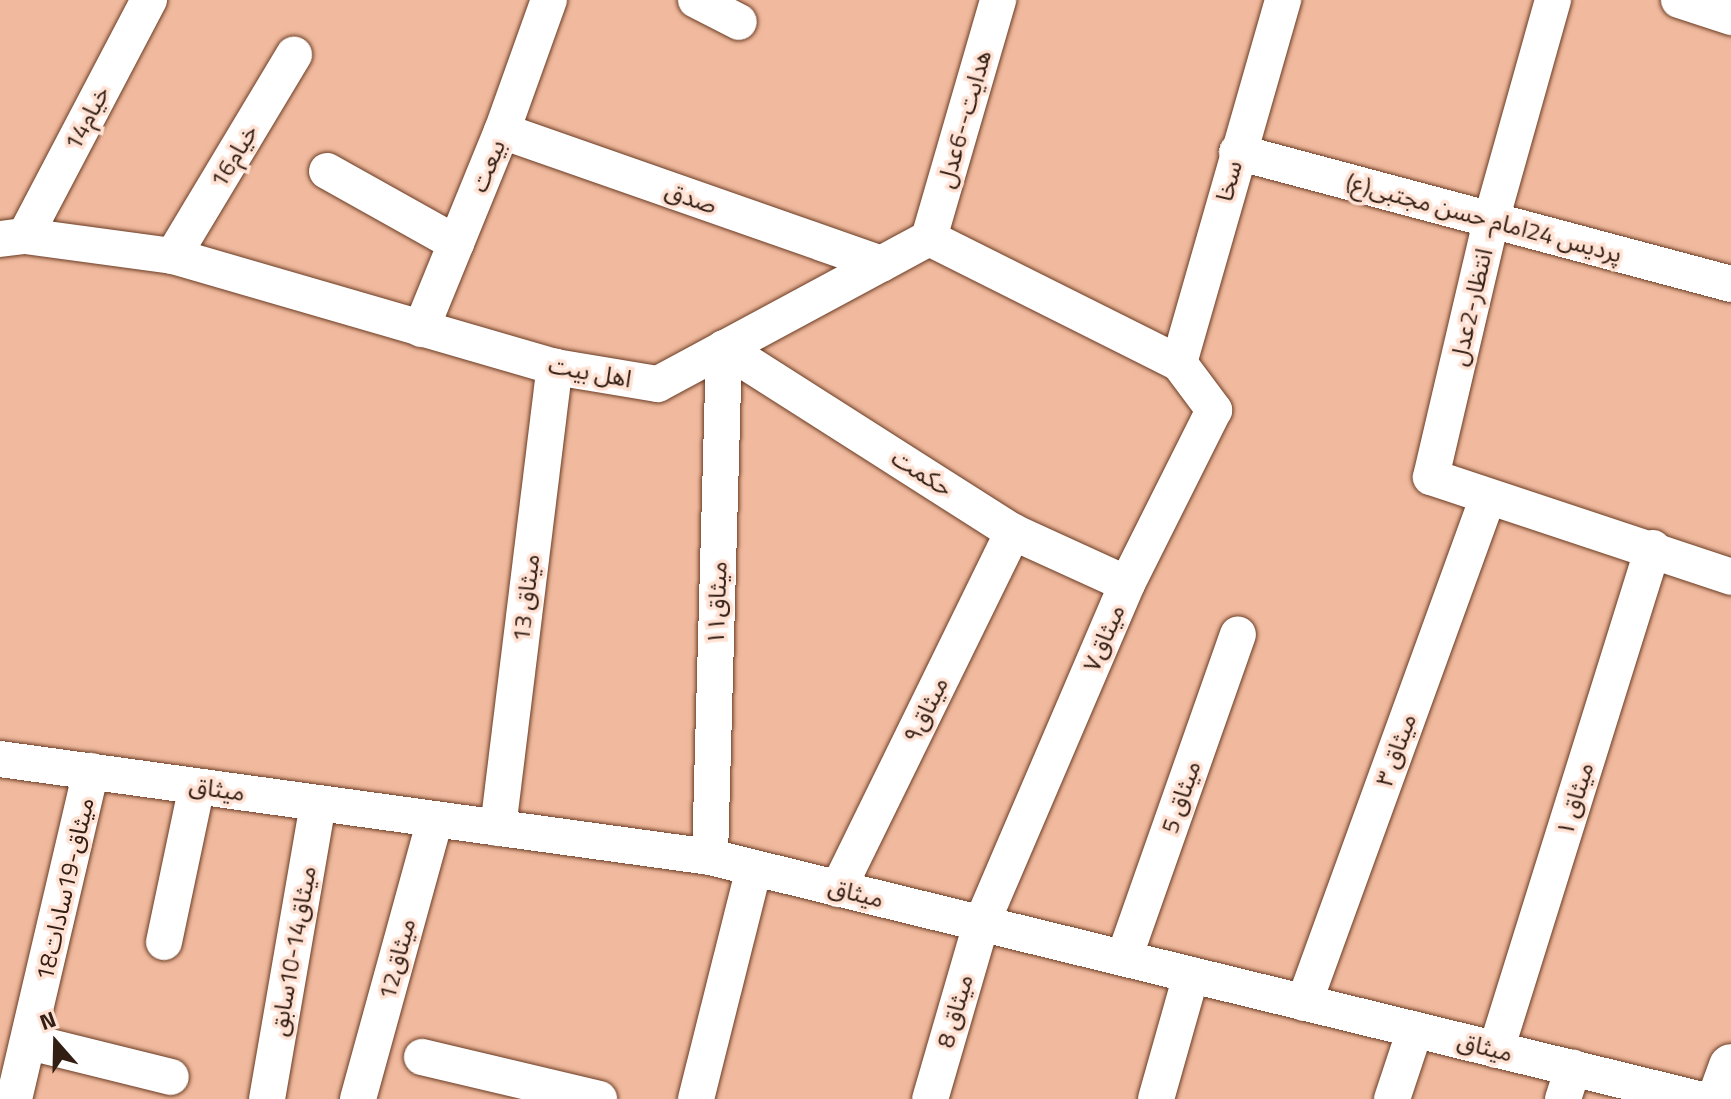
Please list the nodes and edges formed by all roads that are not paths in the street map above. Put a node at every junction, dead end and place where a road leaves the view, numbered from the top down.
1 (149, 0) edge
2 (549, 0) edge
3 (696, 0) edge
4 (998, 0) edge
5 (1283, 0) edge
6 (1553, 0) edge
7 (1679, 0) edge
8 (1731, 17) edge
9 (739, 22) dead end
10 (294, 55) dead end
11 (502, 131) junction
12 (1237, 152) junction
13 (327, 171) dead end
14 (1491, 221) junction
15 (13, 238) edge
16 (929, 238) junction
17 (456, 243) junction
18 (173, 256) junction
19 (881, 264) junction
20 (1731, 284) edge
21 (421, 329) junction
22 (724, 348) junction
23 (1179, 363) junction
24 (555, 367) junction
25 (1488, 497) junction
26 (1013, 532) junction
27 (1653, 548) junction
28 (1731, 577) edge
29 (1127, 584) junction
30 (1238, 635) dead end
31 (0, 759) edge
32 (91, 771) junction
33 (197, 786) junction
34 (318, 803) junction
35 (435, 819) junction
36 (498, 828) junction
37 (710, 857) junction
38 (754, 868) junction
39 (838, 889) junction
40 (981, 924) junction
41 (164, 942) dead end
42 (1124, 958) junction
43 (1191, 975) junction
44 (1304, 1003) junction
45 (1415, 1030) junction
46 (30, 1042) junction
47 (1496, 1050) junction
48 (422, 1057) dead end
49 (1731, 1066) edge
50 (171, 1077) dead end
51 (1568, 1084) edge
52 (14, 1099) edge
53 (267, 1099) edge
54 (358, 1099) edge
55 (599, 1099) edge
56 (696, 1099) edge
57 (930, 1099) edge
58 (1156, 1099) edge
59 (1392, 1099) edge
60 (1698, 1099) edge
61 (1719, 1099) edge

1 - 15 street, 14خیام
2 - 11 street, بیعت
3 - 9 street
4 - 16 street, هدایت--6عدل
5 - 12 street, سخا
6 - 14 street, انتظار-2عدل
7 - 8 street
10 - 18 street, 16خیام
11 - 17 street, بیعت
11 - 19 street, صدق
12 - 14 street, پردیس 24امام حسن مجتبی(ع)
12 - 23 street, سخا
13 - 17 street
14 - 20 street, پردیس 24امام حسن مجتبی(ع)
14 - 25 street, انتظار-2عدل
15 - 18 street, اهل بیت
16 - 19 street, اهل بیت
16 - 23 street
17 - 21 street, بیعت
18 - 21 street, اهل بیت
19 - 22 street, اهل بیت
21 - 24 street, اهل بیت
22 - 24 street, اهل بیت
22 - 26 street, حکمت
22 - 37 street, میثاق۱۱
23 - 29 street, میثاق۷
24 - 36 street, میثاق 13
25 - 27 street
25 - 44 street, میثاق ۳
26 - 29 street, حکمت
26 - 39 street, میثاق۹
27 - 28 street
27 - 47 street, میثاق ۱
29 - 40 street, میثاق۷
30 - 42 street, میثاق 5
31 - 32 street, میثاق
32 - 33 street, میثاق
32 - 46 street, 18میثاق-19سادات
33 - 34 street, میثاق
33 - 41 street
34 - 35 street, میثاق
34 - 53 street, میثاق14-10سابق
35 - 36 street, میثاق
35 - 54 street, 12میثاق
36 - 37 street, میثاق
37 - 38 street, میثاق
38 - 39 street, میثاق
38 - 56 street
39 - 40 street, میثاق
40 - 42 street, میثاق
40 - 57 street, میثاق 8
42 - 43 street, میثاق
43 - 44 street, میثاق
43 - 58 street
44 - 45 street, میثاق
45 - 47 street, میثاق
45 - 59 street
46 - 50 street
46 - 52 street, 18میثاق-19سادات
47 - 51 street, میثاق
48 - 55 street
49 - 61 main road
51 - 60 street, میثاق

